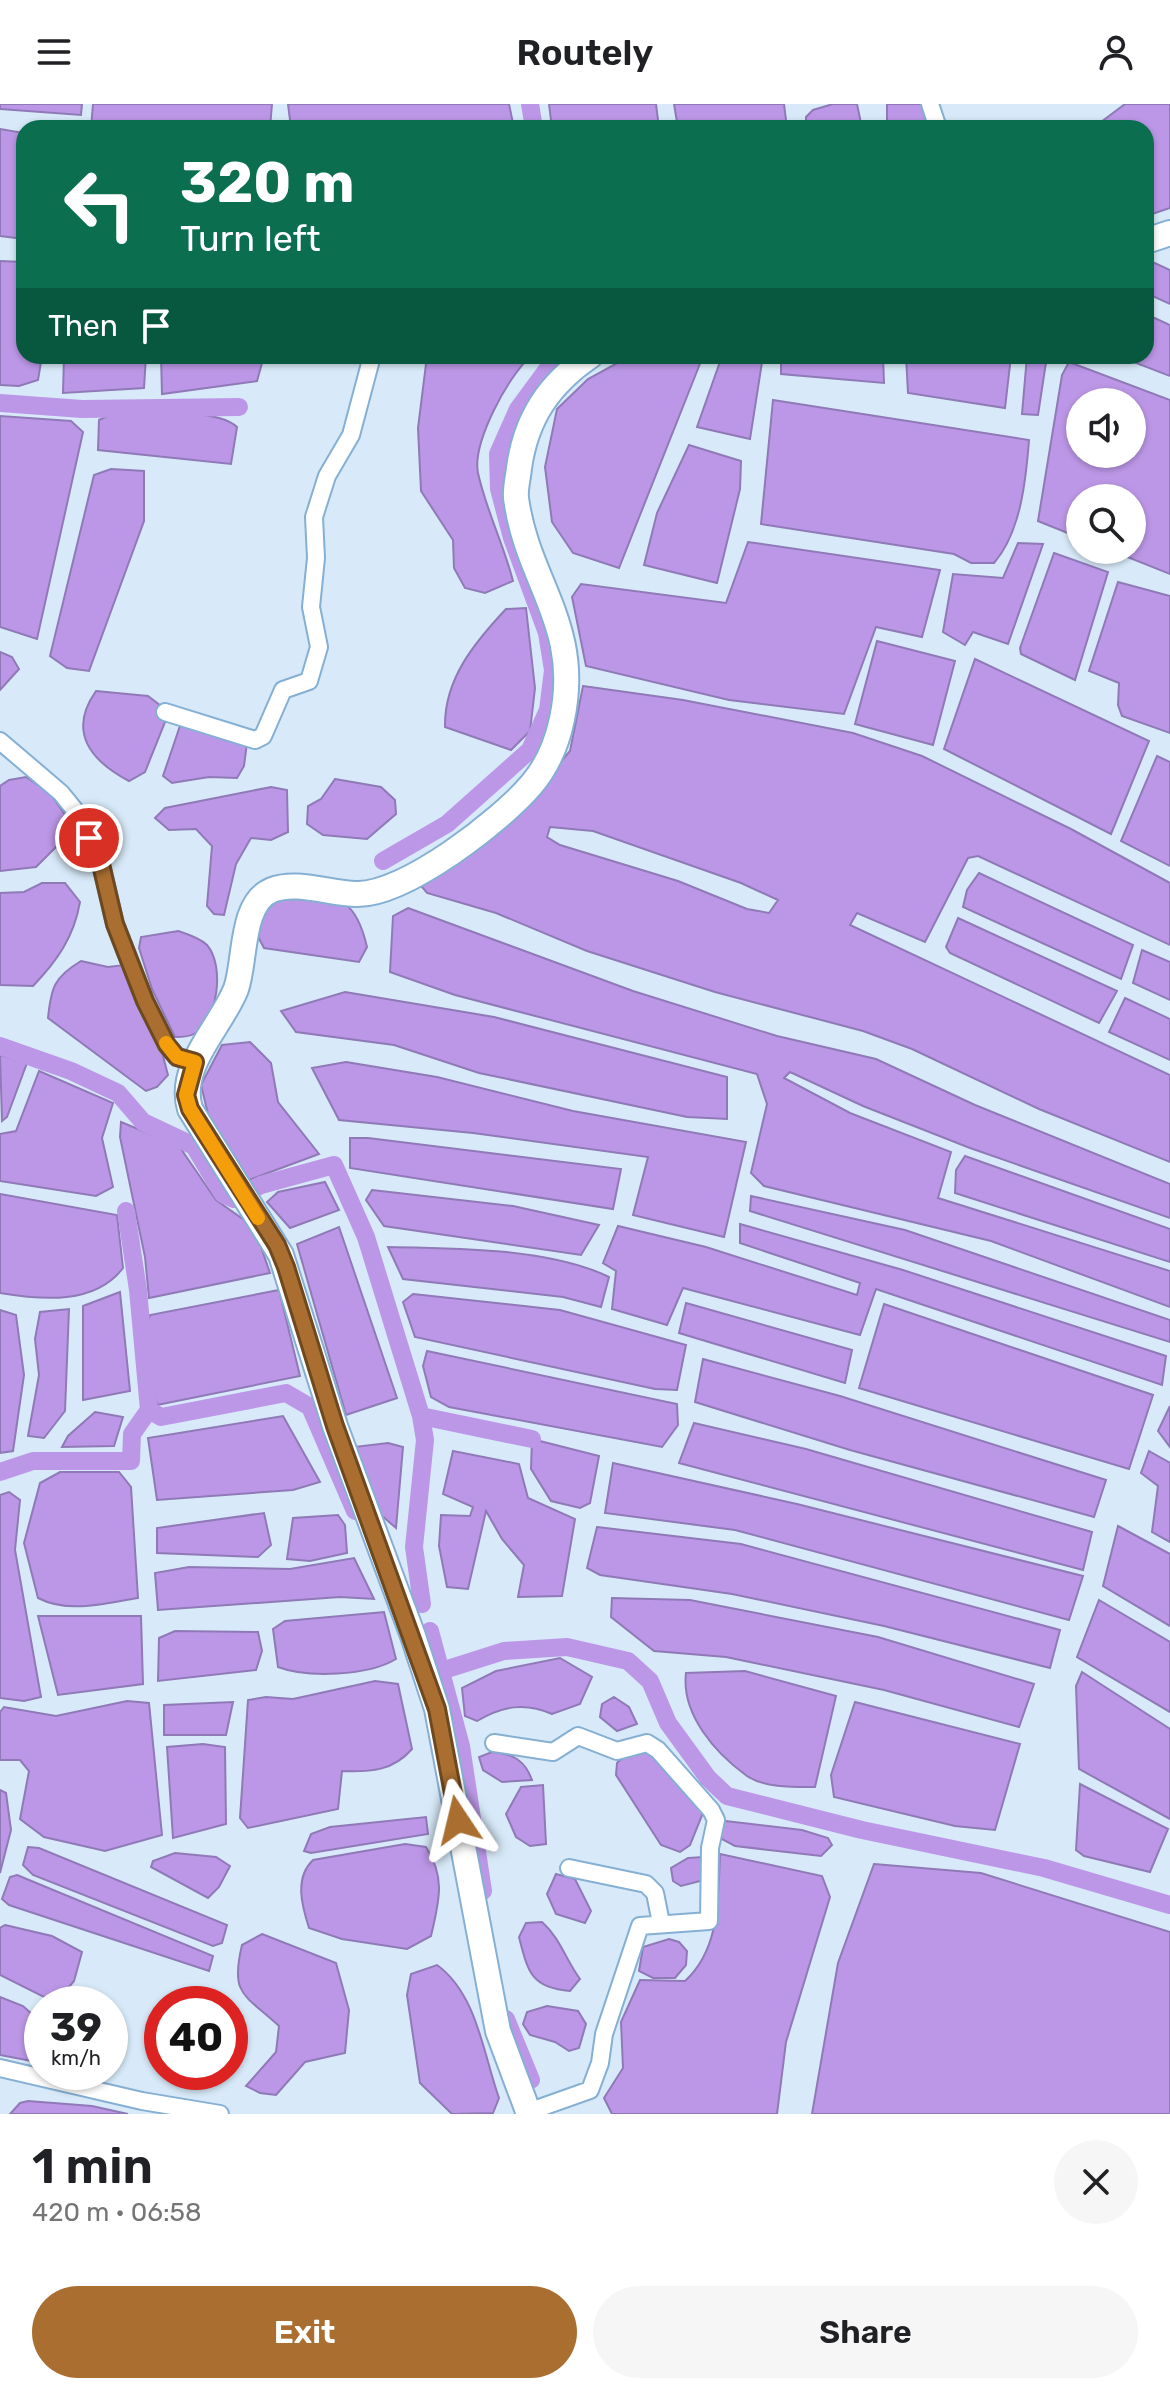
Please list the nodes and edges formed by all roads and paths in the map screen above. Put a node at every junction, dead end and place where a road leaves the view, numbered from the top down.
1 (370, 364) edge
2 (581, 364) edge
3 (165, 712) dead end
4 (0, 741) edge
5 (195, 1062) junction
6 (494, 1743) dead end
7 (569, 1868) dead end
8 (661, 1923) junction
9 (0, 2068) edge
10 (142, 2107) edge
11 (529, 2113) edge
12 (220, 2114) edge

1 - 3 street
2 - 5 street
4 - 5 street
5 - 11 street
6 - 8 street
7 - 8 street
8 - 11 street
9 - 10 street
10 - 12 street

